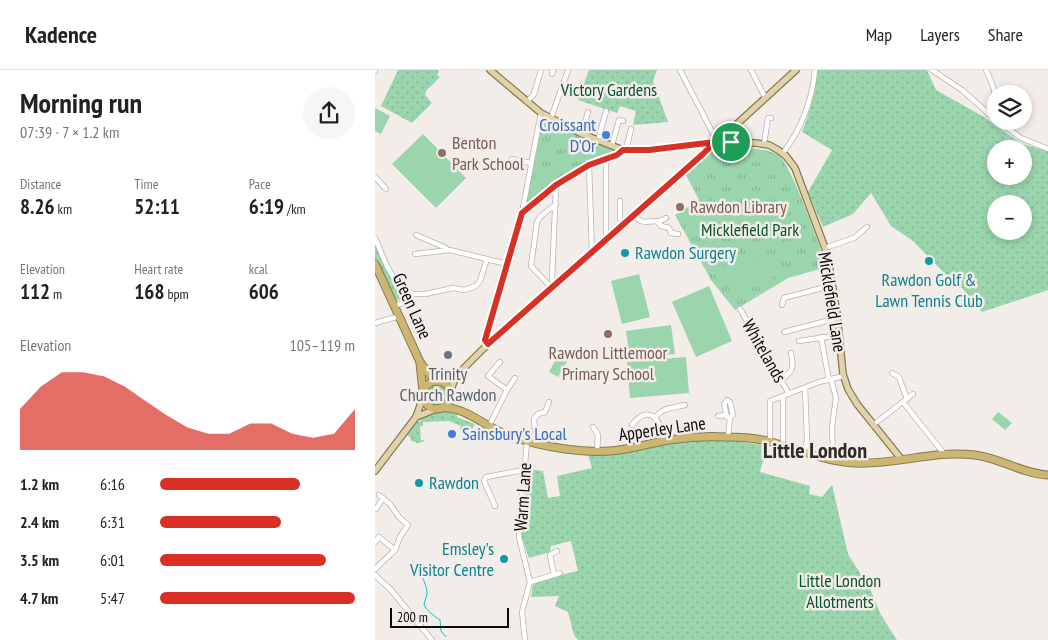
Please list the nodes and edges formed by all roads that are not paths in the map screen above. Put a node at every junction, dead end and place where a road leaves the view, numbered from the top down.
1 (490, 70) edge
2 (541, 70) edge
3 (567, 70) edge
4 (680, 70) edge
5 (751, 70) edge
6 (796, 70) edge
7 (815, 70) edge
8 (932, 70) edge
9 (985, 70) edge
10 (992, 85) edge
11 (765, 97) junction
12 (527, 102) junction
13 (606, 111) dead end
14 (588, 112) dead end
15 (541, 113) junction
16 (987, 113) edge
17 (551, 118) junction
18 (771, 118) dead end
19 (623, 121) dead end
20 (631, 129) dead end
21 (1010, 130) edge
22 (728, 131) junction
23 (582, 134) junction
24 (598, 140) junction
25 (716, 142) junction
26 (731, 142) junction
27 (764, 144) junction
28 (612, 145) junction
29 (1048, 149) edge
30 (625, 150) junction
31 (783, 153) junction
32 (512, 159) dead end
33 (605, 159) junction
34 (531, 163) junction
35 (589, 165) junction
36 (375, 177) edge
37 (556, 185) junction
38 (386, 189) dead end
39 (620, 201) dead end
40 (556, 204) junction
41 (522, 213) junction
42 (634, 215) junction
43 (666, 218) dead end
44 (658, 222) junction
45 (623, 225) junction
46 (867, 227) dead end
47 (678, 234) dead end
48 (416, 235) dead end
49 (375, 238) edge
50 (606, 240) junction
51 (825, 248) junction
52 (450, 250) junction
53 (592, 252) junction
54 (415, 254) dead end
55 (487, 259) junction
56 (375, 264) edge
57 (507, 264) junction
58 (833, 284) junction
59 (554, 286) junction
60 (413, 294) junction
61 (782, 305) dead end
62 (396, 306) junction
63 (740, 309) dead end
64 (400, 316) junction
65 (838, 318) junction
66 (375, 323) edge
67 (784, 332) dead end
68 (839, 334) junction
69 (821, 337) junction
70 (799, 341) dead end
71 (488, 344) junction
72 (791, 353) dead end
73 (420, 362) junction
74 (500, 362) dead end
75 (892, 373) dead end
76 (456, 376) junction
77 (844, 376) junction
78 (515, 378) dead end
79 (830, 379) junction
80 (781, 380) junction
81 (439, 382) junction
82 (805, 388) junction
83 (507, 390) junction
84 (450, 394) junction
85 (789, 394) junction
86 (913, 394) dead end
87 (423, 395) junction
88 (783, 396) junction
89 (905, 401) junction
90 (549, 402) dead end
91 (685, 405) dead end
92 (439, 408) junction
93 (462, 412) junction
94 (718, 416) dead end
95 (416, 417) junction
96 (655, 417) junction
97 (873, 425) junction
98 (489, 426) junction
99 (632, 426) dead end
100 (593, 427) dead end
101 (728, 437) junction
102 (664, 441) junction
103 (530, 442) junction
104 (770, 442) junction
105 (783, 446) junction
106 (597, 452) junction
107 (805, 453) junction
108 (897, 453) junction
109 (945, 454) junction
110 (910, 459) junction
111 (833, 460) junction
112 (902, 460) junction
113 (376, 470) edge
114 (524, 470) junction
115 (1048, 475) edge
116 (495, 506) dead end
117 (376, 509) edge
118 (378, 538) edge
119 (395, 550) junction
120 (557, 551) dead end
121 (375, 568) edge
122 (561, 573) dead end
123 (553, 575) junction
124 (375, 576) edge
125 (530, 582) junction
126 (432, 640) edge
127 (525, 640) edge

1 - 12 main road
2 - 12 street
3 - 17 street
4 - 25 street
5 - 11 street
6 - 11 main road
7 - 31 street
8 - 16 street
9 - 10 street
11 - 22 main road
12 - 15 main road
13 - 24 street
14 - 23 street
15 - 17 main road
15 - 34 street
17 - 23 main road
18 - 27 street
19 - 28 street
20 - 30 street
21 - 29 street
22 - 25 main road
22 - 26 main road
23 - 24 main road
24 - 28 main road
25 - 26 main road
25 - 30 main road
25 - 42 main road
26 - 27 main road
27 - 31 main road
28 - 30 main road
30 - 33 street
31 - 51 main road, Micklefield Lane
32 - 34 street
33 - 35 street
33 - 50 street
34 - 41 street
35 - 37 street
35 - 53 street
36 - 38 street
37 - 40 street
37 - 41 street
39 - 45 street
40 - 59 street
40 - 59 street
41 - 57 street
42 - 44 street
42 - 45 main road
43 - 44 street
44 - 47 street
45 - 50 main road
46 - 51 street
48 - 52 street
49 - 60 street
50 - 53 main road
51 - 58 main road, Micklefield Lane
52 - 54 street
52 - 55 street
53 - 59 main road
55 - 57 street
55 - 60 street
56 - 62 highway, Green Lane
57 - 71 street
58 - 61 street
58 - 65 main road, Micklefield Lane
59 - 71 main road
60 - 62 street
62 - 64 highway, Green Lane
63 - 80 street, Whitelands
64 - 66 street
64 - 73 highway, Green Lane
65 - 67 street
65 - 68 main road, Micklefield Lane
68 - 69 street
68 - 77 main road, Micklefield Lane
69 - 70 street
69 - 79 street
71 - 76 main road
72 - 80 street
73 - 81 highway, Green Lane
73 - 87 highway, Green Lane
74 - 83 street
75 - 89 street
76 - 81 main road
76 - 84 main road
77 - 79 street
77 - 97 main road, Micklefield Lane
78 - 83 street
79 - 82 street
79 - 111 street
80 - 85 street, Whitelands
81 - 84 highway
81 - 87 highway
82 - 85 street
82 - 107 street
83 - 98 street
84 - 92 highway
84 - 93 highway, Apperley Lane
85 - 88 street
86 - 89 street
87 - 92 highway
87 - 95 main road
88 - 104 street
88 - 105 street
89 - 97 street
89 - 109 street
90 - 103 street, Warm Lane
91 - 96 street
92 - 93 highway, Apperley Lane
92 - 95 main road
93 - 98 highway, Apperley Lane
94 - 101 street
95 - 113 main road
96 - 99 street
96 - 102 street
97 - 108 main road, Micklefield Lane
98 - 103 highway, Apperley Lane
100 - 106 street
101 - 102 highway, Apperley Lane
101 - 104 highway, Apperley Lane
102 - 106 highway, Apperley Lane
103 - 106 highway, Apperley Lane
103 - 114 street, Warm Lane
104 - 105 highway, Apperley Lane
105 - 107 highway, Apperley Lane
107 - 111 highway, Apperley Lane
108 - 110 main road, Micklefield Lane
108 - 112 main road, Micklefield Lane
109 - 110 highway, Apperley Lane
109 - 115 highway, Apperley Lane
110 - 112 highway, Apperley Lane
111 - 112 highway, Apperley Lane
114 - 116 street
114 - 125 street, Warm Lane
117 - 119 street
118 - 119 street
119 - 121 street
120 - 123 street
122 - 123 street
123 - 125 street
124 - 126 street
125 - 127 street, Warm Lane

